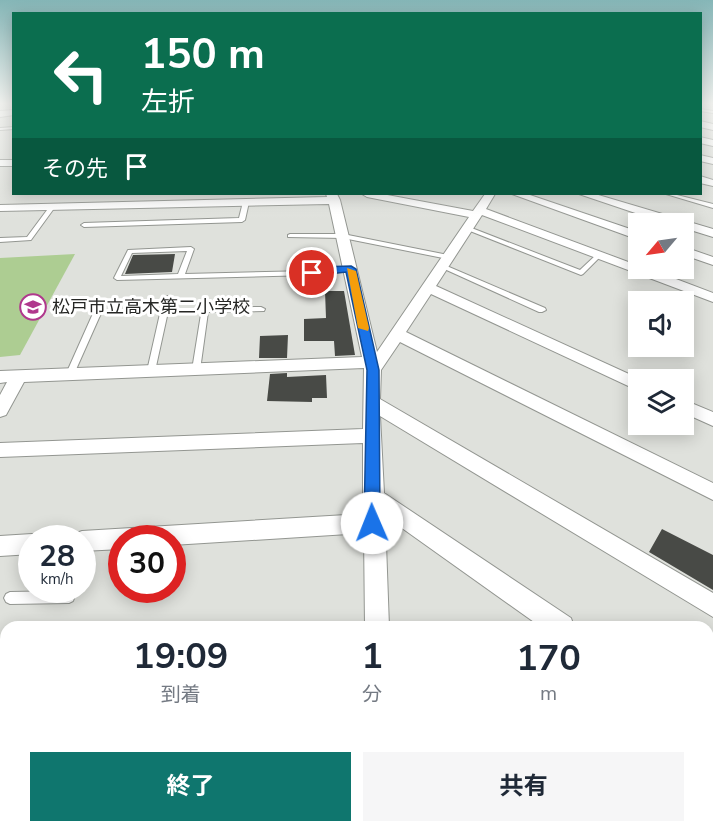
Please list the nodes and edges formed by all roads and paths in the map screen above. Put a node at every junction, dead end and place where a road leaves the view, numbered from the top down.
1 (373, 195) edge
2 (489, 195) edge
3 (521, 195) edge
4 (673, 195) edge
5 (602, 196) edge
6 (333, 197) edge
7 (246, 202) junction
8 (713, 206) edge
9 (52, 207) junction
10 (0, 208) edge
11 (478, 212) junction
12 (651, 213) edge
13 (579, 215) junction
14 (84, 225) dead end
15 (694, 227) edge
16 (467, 228) junction
17 (628, 232) edge
18 (713, 233) edge
19 (290, 236) dead end
20 (343, 236) junction
21 (0, 240) edge
22 (694, 254) edge
23 (599, 255) junction
24 (445, 261) junction
25 (713, 261) edge
26 (351, 269) junction
27 (182, 276) junction
28 (428, 287) junction
29 (167, 298) dead end
30 (713, 298) edge
31 (261, 309) dead end
32 (542, 310) dead end
33 (98, 311) dead end
34 (397, 334) junction
35 (372, 366) junction
36 (196, 370) junction
37 (151, 371) junction
38 (70, 374) junction
39 (19, 376) junction
40 (0, 377) edge
41 (628, 380) edge
42 (371, 402) junction
43 (694, 410) edge
44 (0, 411) edge
45 (713, 419) edge
46 (371, 436) junction
47 (0, 450) edge
48 (713, 492) edge
49 (372, 496) junction
50 (372, 523) junction
51 (186, 534) edge
52 (18, 545) edge
53 (0, 546) edge
54 (10, 598) dead end
55 (18, 598) edge
56 (713, 606) edge
57 (377, 621) edge
58 (553, 621) edge

1 - 11 street
2 - 11 street
3 - 13 street
4 - 8 lane
5 - 12 street
5 - 13 street
6 - 7 street
6 - 20 street
7 - 9 street
7 - 14 lane
9 - 10 street
9 - 21 lane
11 - 16 street
11 - 23 street
13 - 17 street
15 - 18 street
16 - 23 lane
16 - 24 street
19 - 20 lane
20 - 24 lane
20 - 26 street
22 - 25 street
23 - 30 street
24 - 28 street
24 - 32 lane
26 - 27 lane
26 - 35 street
27 - 27 lane
28 - 34 street
28 - 41 street
29 - 37 lane
31 - 36 lane
33 - 38 lane
34 - 35 street
34 - 48 street
35 - 36 street
35 - 42 street
36 - 37 street
37 - 38 street
38 - 39 street
39 - 40 street
39 - 44 street
42 - 46 street
42 - 56 street
43 - 45 street
46 - 47 street
46 - 49 street
49 - 50 street
49 - 58 street
50 - 51 street
50 - 57 street
52 - 53 street
54 - 55 lane

